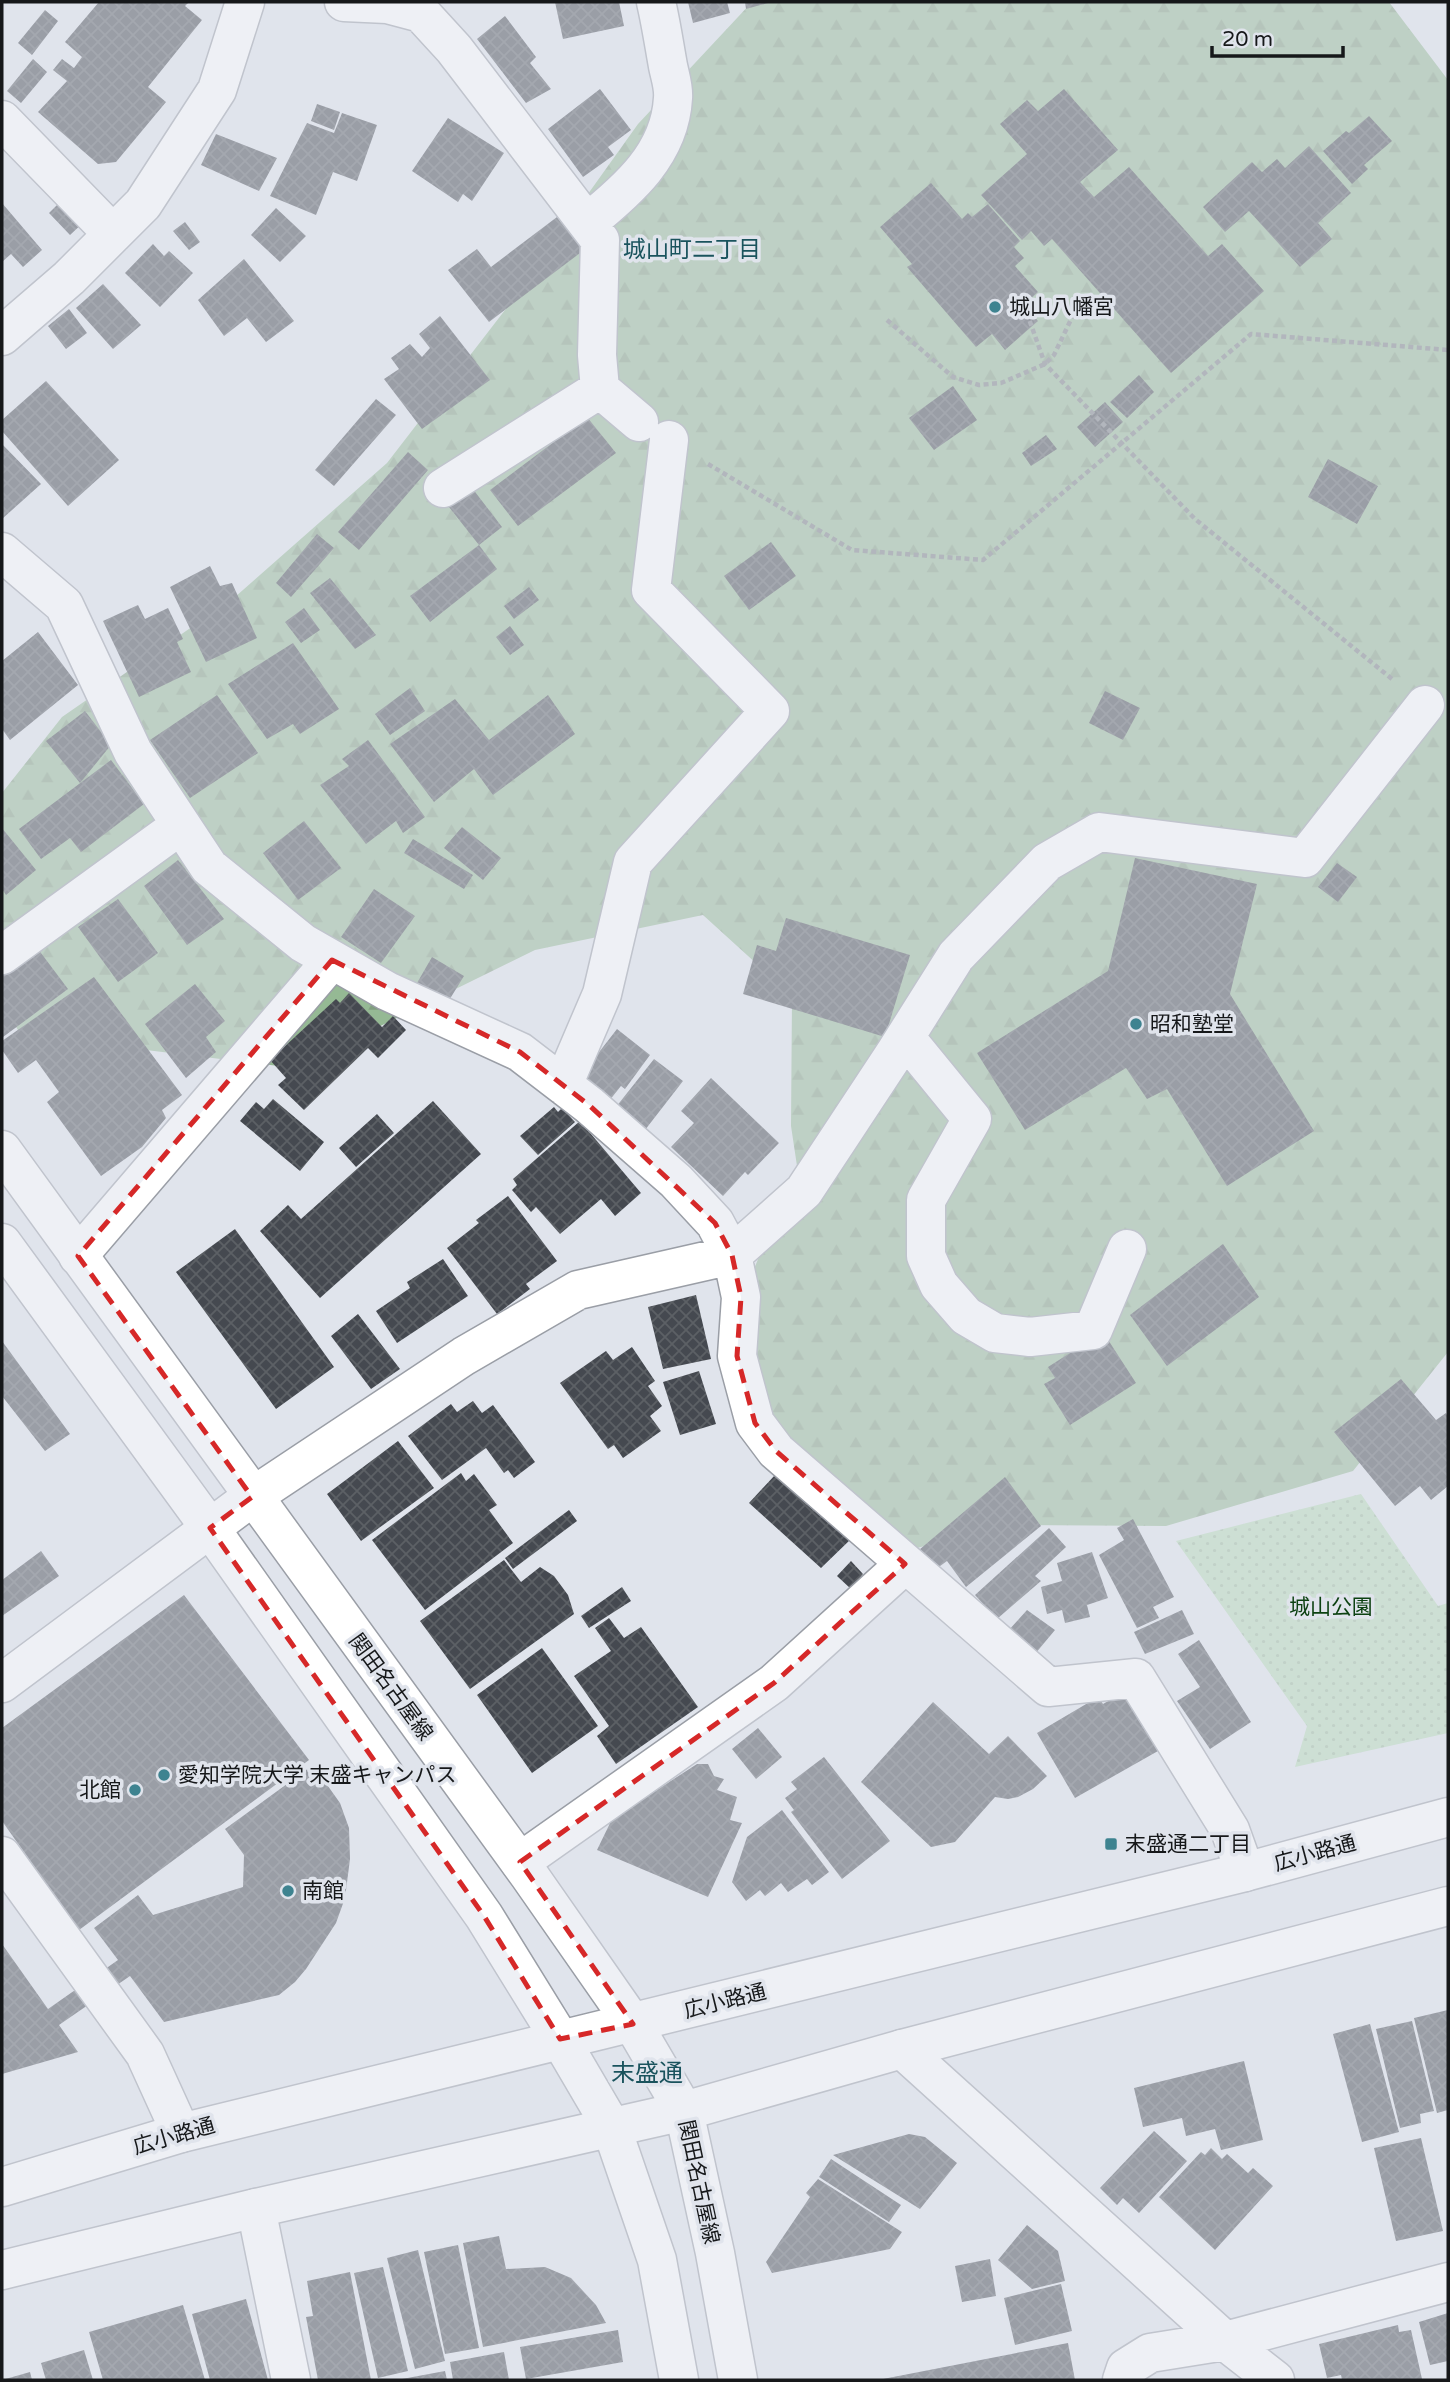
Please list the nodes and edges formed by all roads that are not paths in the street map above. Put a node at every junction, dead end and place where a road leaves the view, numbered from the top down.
1 (245, 2) edge
2 (344, 2) edge
3 (656, 2) edge
4 (2, 120) edge
5 (587, 223) junction
6 (113, 234) junction
7 (2, 336) edge
8 (600, 389) junction
9 (443, 488) dead end
10 (2, 552) edge
11 (1425, 705) dead end
12 (181, 825) junction
13 (2, 955) edge
14 (332, 960) junction
15 (905, 1038) junction
16 (563, 1085) junction
17 (2, 1150) edge
18 (2, 1243) edge
19 (1127, 1249) dead end
20 (733, 1255) junction
21 (78, 1256) junction
22 (252, 1497) junction
23 (210, 1528) junction
24 (905, 1564) junction
25 (2, 1683) edge
26 (1448, 1817) edge
27 (2, 1856) edge
28 (520, 1862) junction
29 (1245, 1872) junction
30 (1448, 1906) edge
31 (633, 2024) junction
32 (560, 2039) junction
33 (902, 2049) junction
34 (684, 2111) junction
35 (611, 2126) junction
36 (181, 2133) junction
37 (2, 2187) edge
38 (256, 2208) junction
39 (2, 2270) edge
40 (1448, 2282) edge
41 (1225, 2341) junction
42 (290, 2380) edge
43 (679, 2380) edge
44 (738, 2380) edge
45 (1122, 2380) edge
46 (1275, 2380) edge

1 - 6 street
2 - 5 street
3 - 5 street
4 - 6 street
5 - 8 street
6 - 7 street
8 - 9 street
8 - 16 street
10 - 12 street
11 - 15 street
12 - 13 street
12 - 14 street
14 - 16 street
14 - 21 street
15 - 19 street
15 - 20 street
16 - 20 street
17 - 21 street, 関田名古屋線
18 - 23 street
20 - 22 street
20 - 24 street
21 - 22 street, 関田名古屋線
22 - 23 street
22 - 28 street, 関田名古屋線
23 - 25 street
23 - 32 street
24 - 28 street
24 - 29 street
26 - 29 street, 広小路通
27 - 36 street
28 - 31 street, 関田名古屋線
29 - 31 street, 広小路通
30 - 33 street
31 - 32 street, 広小路通
31 - 34 street, 関田名古屋線
32 - 35 street
32 - 36 street, 広小路通
33 - 34 street
33 - 41 street
34 - 35 street
34 - 44 street, 関田名古屋線
35 - 38 street
35 - 43 street
36 - 37 street, 広小路通
38 - 39 street
38 - 42 street
40 - 41 street
41 - 45 street
41 - 46 street

